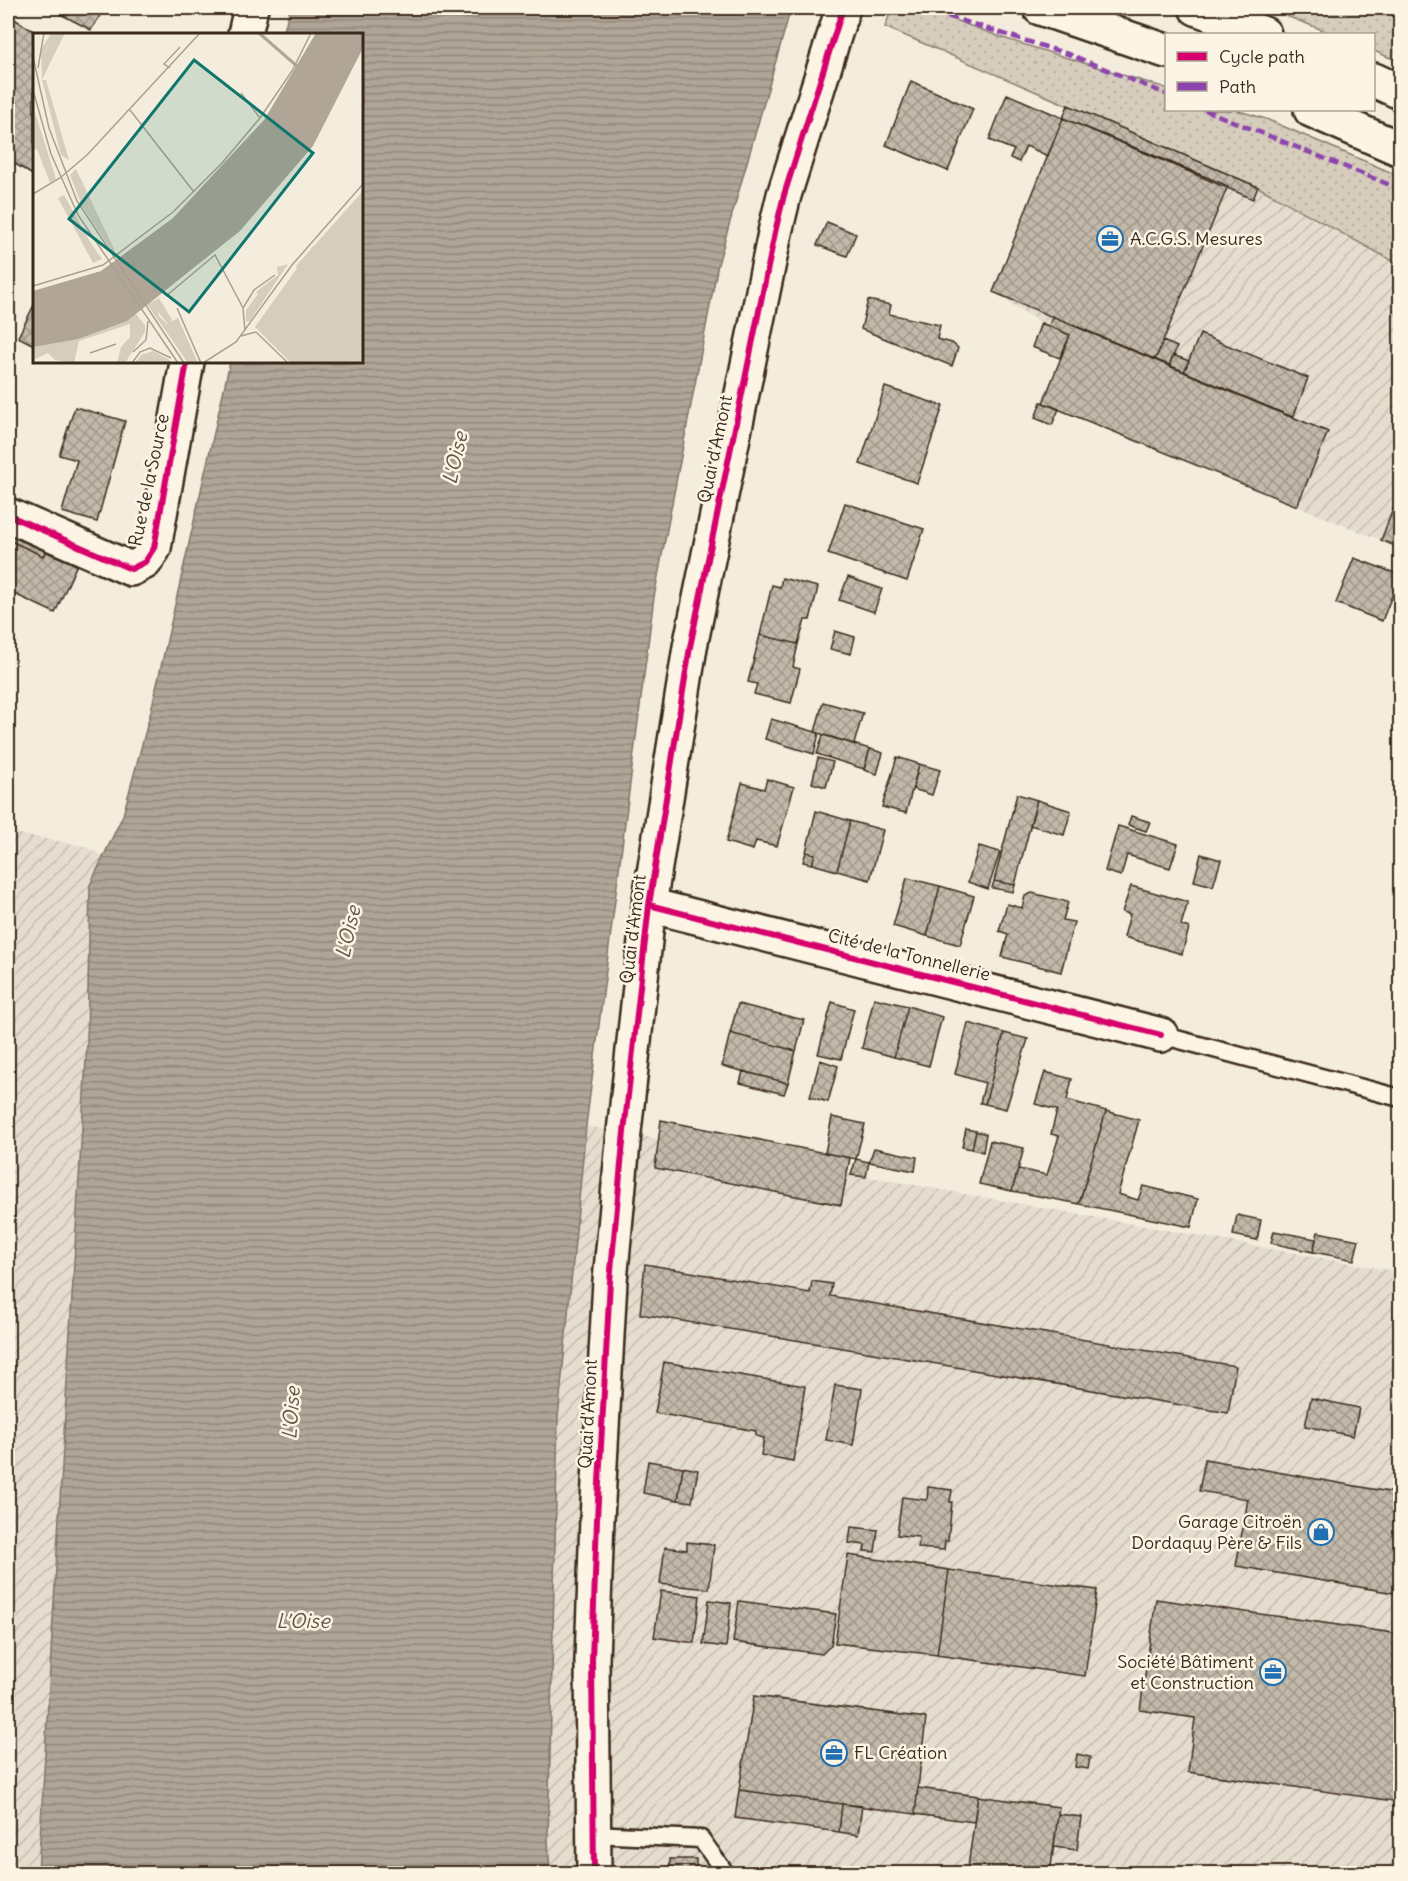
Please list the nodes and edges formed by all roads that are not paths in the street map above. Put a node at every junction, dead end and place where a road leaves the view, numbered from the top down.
1 (251, 8) edge
2 (843, 8) edge
3 (1040, 8) edge
4 (1196, 8) edge
5 (245, 33) edge
6 (1261, 33) edge
7 (1165, 50) edge
8 (1375, 80) edge
9 (1401, 92) edge
10 (1313, 111) edge
11 (1401, 149) edge
12 (187, 363) edge
13 (8, 515) edge
14 (649, 905) junction
15 (1161, 1035) joint
16 (1401, 1098) edge
17 (592, 1834) junction
18 (594, 1874) edge
19 (726, 1874) edge

1 - 5 main road
2 - 14 main road, Quai d'Amont
3 - 7 main road
4 - 6 main road
8 - 9 main road
10 - 11 main road
12 - 13 main road, Rue de la Source
14 - 15 main road, Cité de la Tonnellerie
14 - 17 main road, Quai d'Amont
15 - 16 lane, Cité de la Tonnellerie
17 - 18 main road, Quai d'Amont
17 - 19 lane

